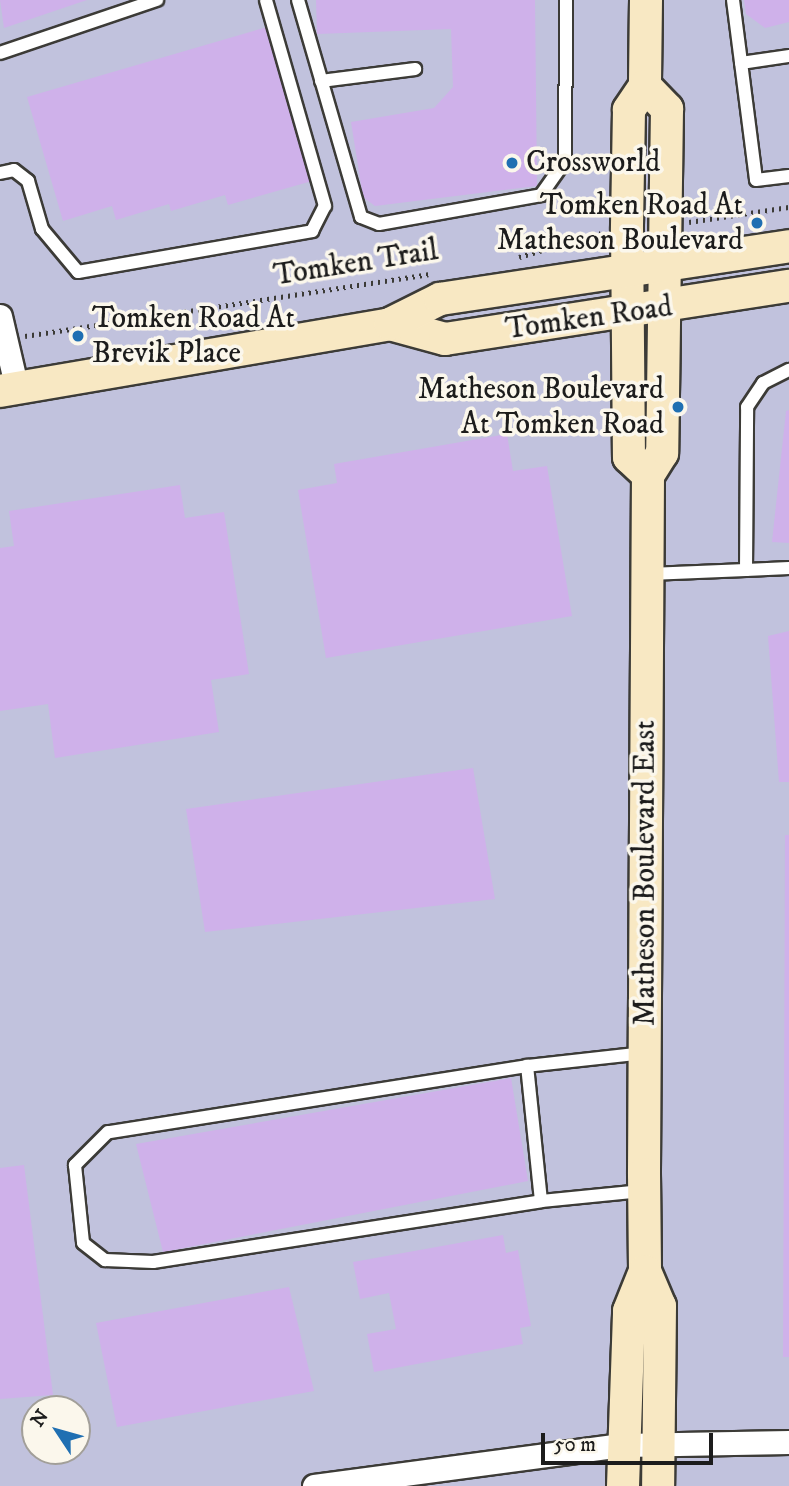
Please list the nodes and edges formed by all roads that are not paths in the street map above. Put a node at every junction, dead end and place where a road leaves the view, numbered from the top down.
1 (157, 0) edge
2 (266, 0) edge
3 (298, 0) edge
4 (566, 0) edge
5 (646, 0) edge
6 (733, 0) edge
7 (0, 53) edge
8 (789, 56) edge
9 (741, 63) junction
10 (415, 69) dead end
11 (321, 81) junction
12 (645, 86) junction
13 (0, 173) edge
14 (789, 176) edge
15 (789, 246) edge
16 (666, 263) junction
17 (628, 269) junction
18 (789, 286) edge
19 (666, 308) junction
20 (629, 314) junction
21 (0, 316) edge
22 (390, 324) junction
23 (789, 370) edge
24 (9, 390) edge
25 (648, 475) junction
26 (789, 568) edge
27 (746, 570) junction
28 (648, 575) junction
29 (645, 1053) junction
30 (527, 1066) junction
31 (645, 1190) junction
32 (541, 1201) junction
33 (645, 1271) junction
34 (789, 1443) edge
35 (624, 1445) junction
36 (658, 1445) junction
37 (314, 1486) edge
38 (623, 1486) edge
39 (658, 1486) edge

1 - 7 lane
2 - 13 lane
3 - 11 lane
4 - 11 lane
5 - 12 street
6 - 9 lane
8 - 9 lane
9 - 14 lane
10 - 11 lane
12 - 16 street, Matheson Boulevard East
12 - 17 street
15 - 16 street, Tomken Road
16 - 17 street, Tomken Road
16 - 19 street, Matheson Boulevard East
17 - 20 street
17 - 22 street, Tomken Road
18 - 19 street, Tomken Road
19 - 20 street, Tomken Road
19 - 25 street, Matheson Boulevard East
20 - 22 street, Tomken Road
20 - 25 street
21 - 24 street
22 - 24 street, Tomken Road
23 - 27 lane
25 - 28 street, Matheson Boulevard East
26 - 27 lane
27 - 28 lane
28 - 29 street, Matheson Boulevard East
29 - 30 lane
29 - 31 street, Matheson Boulevard East
30 - 32 lane
30 - 32 lane
31 - 32 lane
31 - 33 street, Matheson Boulevard East
33 - 35 street, Matheson Boulevard East
33 - 36 street, Matheson Boulevard East
34 - 36 street
35 - 36 street
35 - 37 street
35 - 38 street, Matheson Boulevard East
36 - 39 street, Matheson Boulevard East

